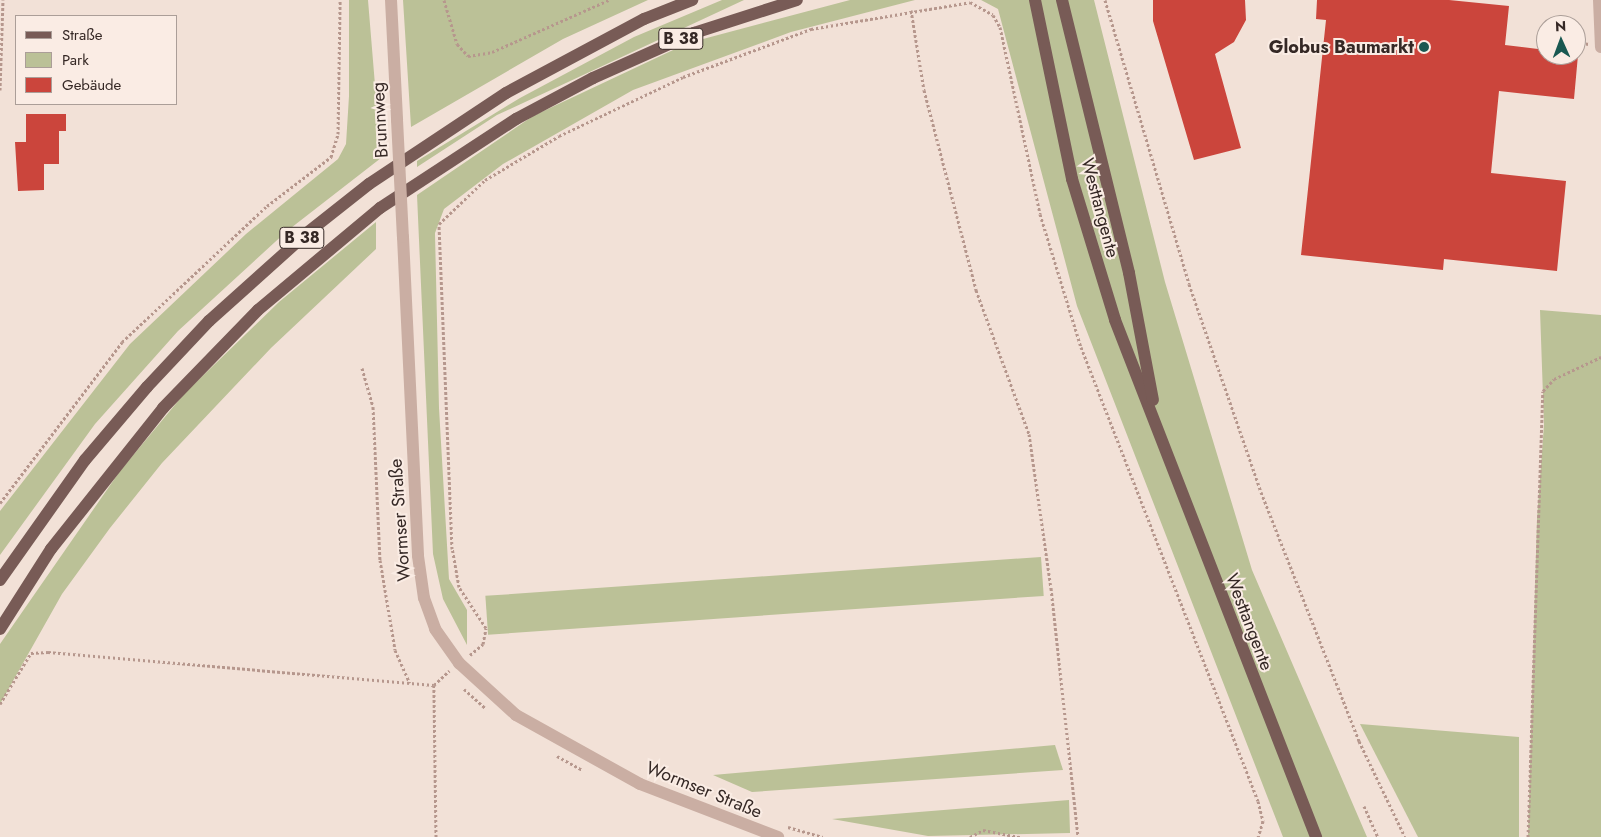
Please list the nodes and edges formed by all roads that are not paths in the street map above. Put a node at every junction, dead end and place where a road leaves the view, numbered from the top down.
1 (391, 0) edge
2 (692, 0) edge
3 (797, 0) edge
4 (1070, 0) edge
5 (1599, 0) edge
6 (1034, 1) edge
7 (1063, 6) edge
8 (1601, 47) edge
9 (403, 237) joint
10 (1156, 418) junction
11 (0, 580) edge
12 (0, 629) edge
13 (780, 831) edge
14 (1316, 837) edge

1 - 9 street, Brunnweg, bridge
2 - 11 main road, B 38
3 - 12 main road, B 38
4 - 7 street
5 - 8 street
6 - 10 main road, Westtangente
7 - 10 main road, Westtangente
9 - 13 street, Wormser Straße
10 - 14 main road, Westtangente

